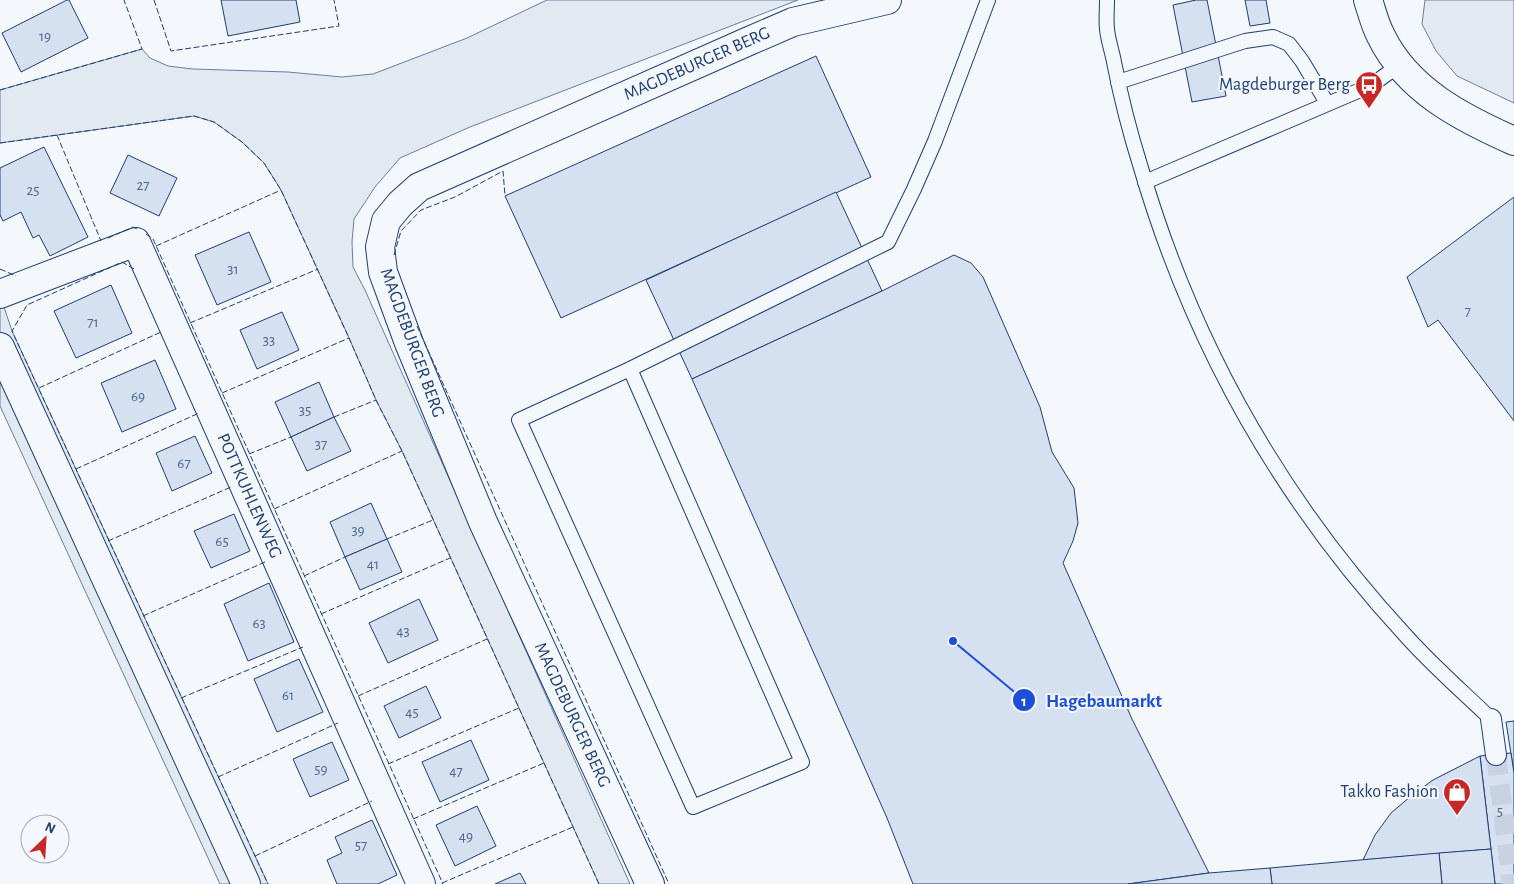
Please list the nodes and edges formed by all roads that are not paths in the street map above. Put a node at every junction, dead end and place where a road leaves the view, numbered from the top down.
1 (887, 0) edge
2 (988, 0) edge
3 (1107, 0) edge
4 (1368, 0) edge
5 (1399, 65) junction
6 (1118, 82) junction
7 (1327, 103) junction
8 (1514, 141) edge
9 (1145, 182) junction
10 (0, 294) edge
11 (0, 347) edge
12 (630, 369) junction
13 (1491, 719) joint
14 (1496, 755) tunnel mouth
15 (246, 884) edge
16 (421, 884) edge
17 (650, 884) edge

1 - 17 street, MAGDEBURGER BERG
2 - 12 lane
3 - 6 lane
4 - 5 street
5 - 7 lane
5 - 8 street
6 - 7 lane
6 - 9 lane
7 - 9 lane
9 - 13 lane
10 - 16 street, POTTKUHLENWEG
11 - 15 street
12 - 12 lane
13 - 14 street

